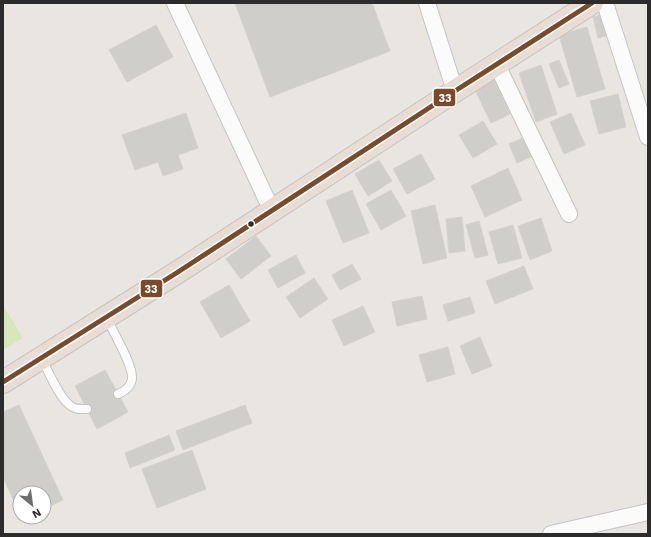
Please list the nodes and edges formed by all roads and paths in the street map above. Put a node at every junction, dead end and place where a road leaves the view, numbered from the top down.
1 (175, 3) edge
2 (428, 3) edge
3 (592, 3) edge
4 (605, 3) edge
5 (497, 65) junction
6 (455, 90) junction
7 (648, 137) edge
8 (272, 211) junction
9 (568, 214) dead end
10 (106, 317) junction
11 (41, 357) junction
12 (3, 382) edge
13 (118, 394) dead end
14 (87, 409) dead end
15 (648, 512) edge
16 (551, 534) edge

1 - 8 street
2 - 6 street
3 - 5 highway
4 - 7 street
5 - 6 highway
5 - 9 street
6 - 8 highway
8 - 10 highway
10 - 11 highway
10 - 13 lane
11 - 12 highway
11 - 14 lane
15 - 16 street

